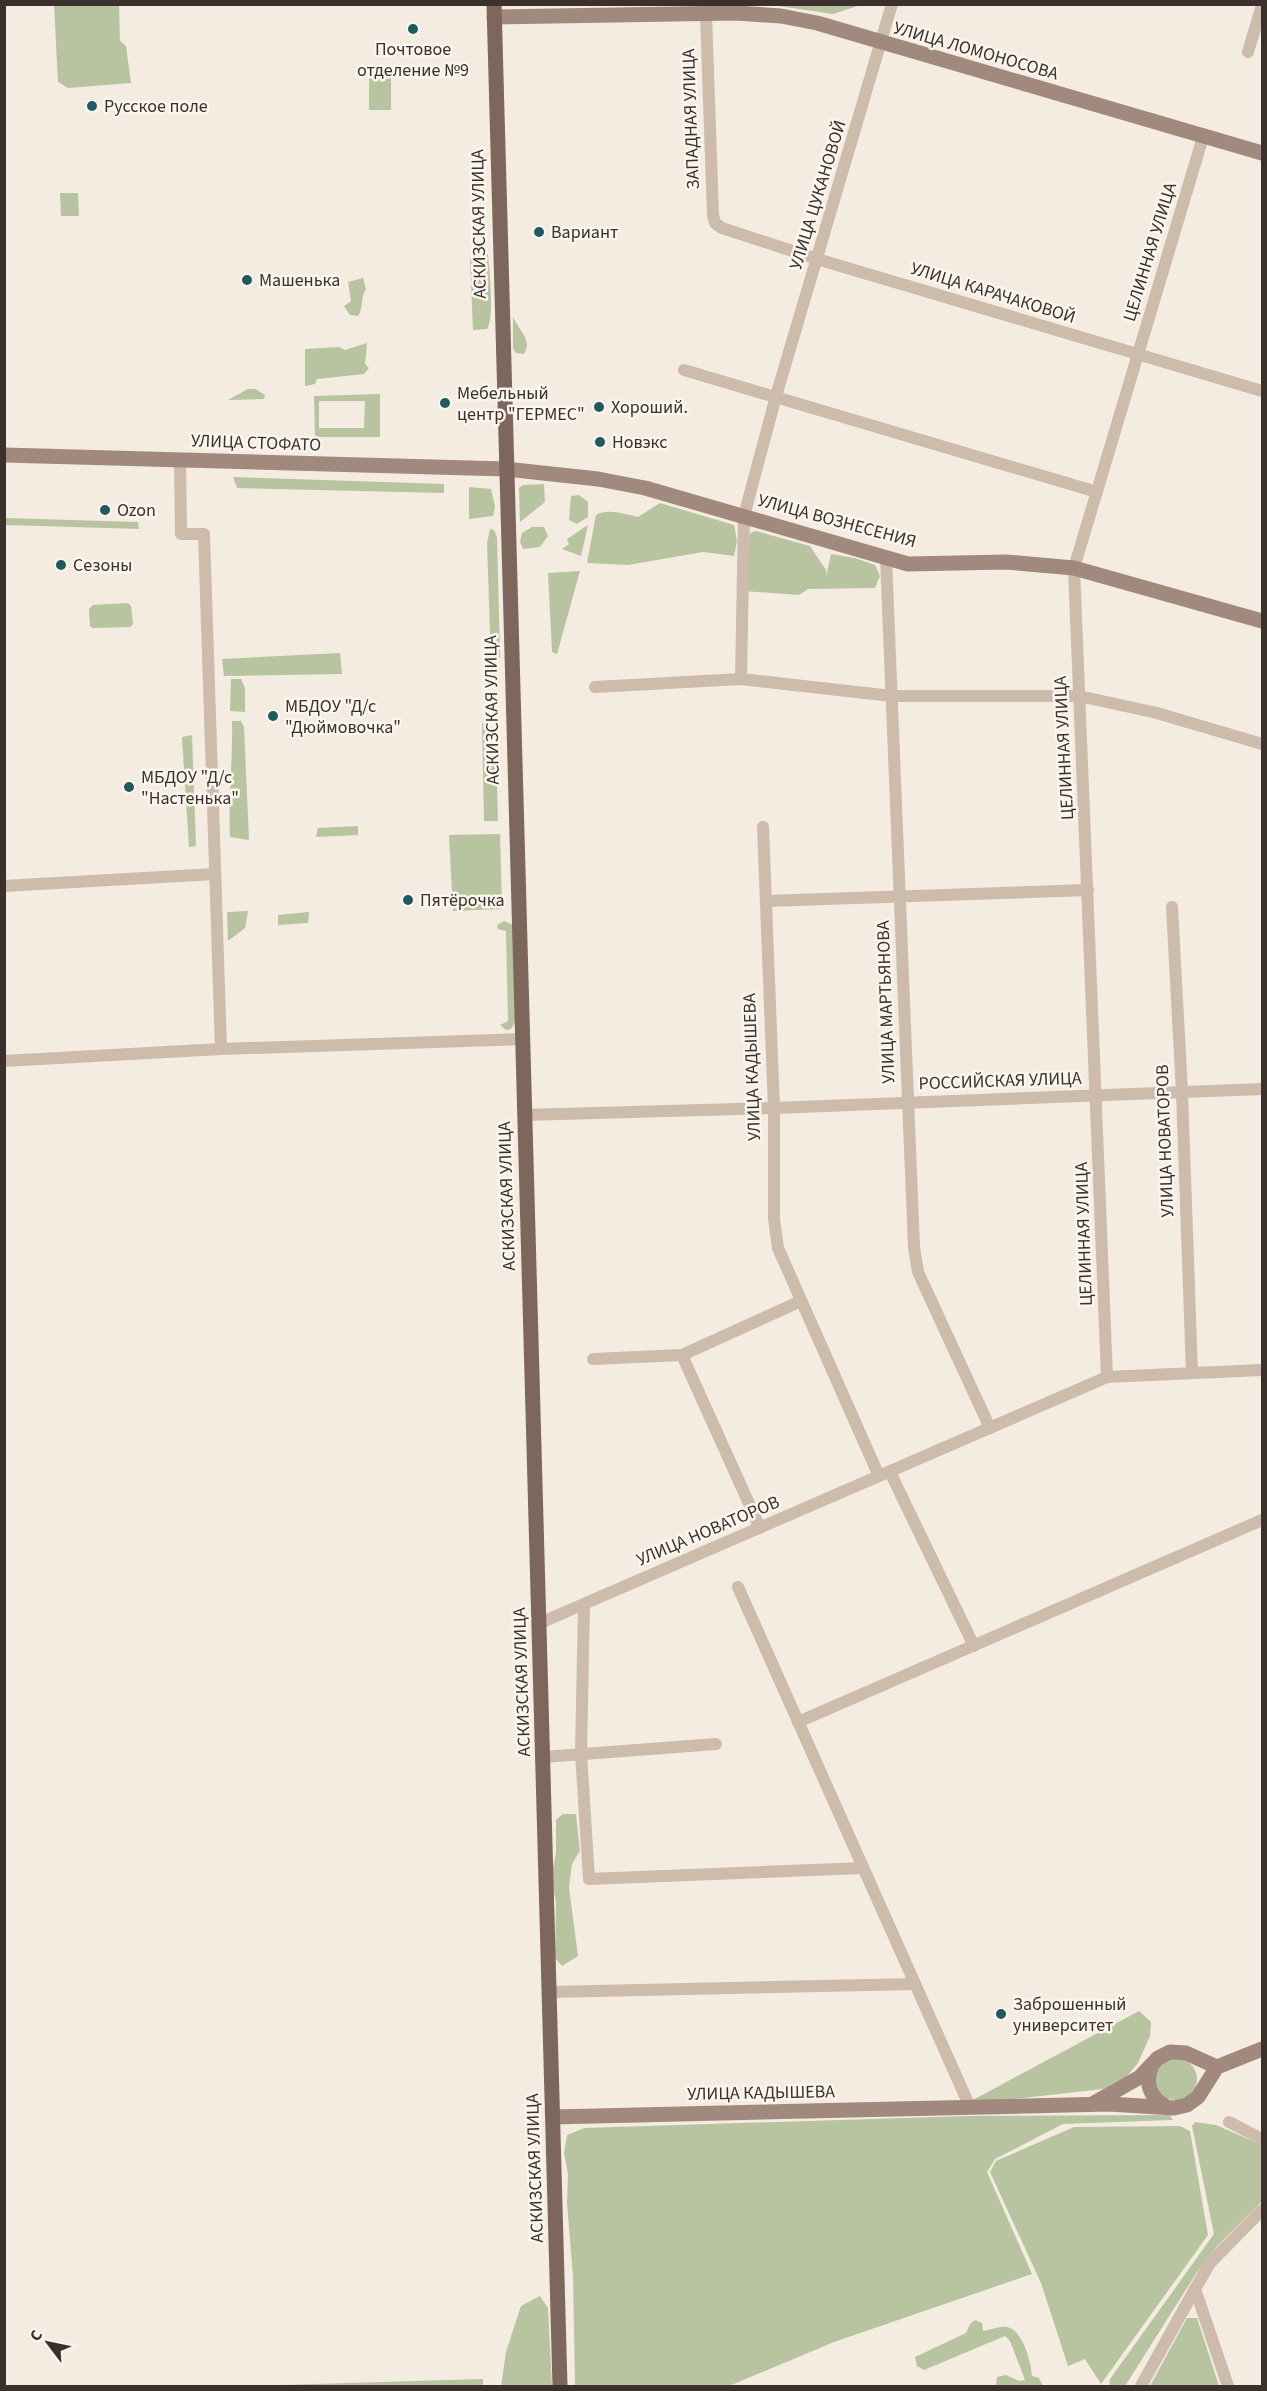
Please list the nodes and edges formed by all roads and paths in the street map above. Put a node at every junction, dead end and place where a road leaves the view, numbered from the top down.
1 (892, 4) edge
2 (1263, 5) edge
3 (494, 11) edge
4 (706, 14) junction
5 (882, 44) junction
6 (1248, 52) dead end
7 (1203, 137) junction
8 (1263, 153) edge
9 (715, 223) joint
10 (817, 259) junction
11 (1138, 355) junction
12 (684, 370) dead end
13 (1263, 391) edge
14 (776, 396) junction
15 (4, 455) edge
16 (180, 460) junction
17 (506, 469) junction
18 (1097, 492) junction
19 (744, 516) junction
20 (886, 558) junction
21 (1074, 568) junction
22 (1263, 621) edge
23 (741, 679) junction
24 (595, 687) dead end
25 (892, 696) junction
26 (1080, 696) junction
27 (1263, 744) edge
28 (763, 826) dead end
29 (215, 874) junction
30 (4, 886) edge
31 (1088, 890) junction
32 (899, 896) junction
33 (766, 901) junction
34 (1172, 907) dead end
35 (522, 1038) junction
36 (221, 1049) junction
37 (4, 1061) edge
38 (1263, 1089) edge
39 (1182, 1092) junction
40 (1097, 1095) junction
41 (908, 1103) junction
42 (774, 1108) junction
43 (524, 1115) junction
44 (801, 1301) junction
45 (682, 1355) junction
46 (593, 1359) dead end
47 (1263, 1370) edge
48 (1192, 1373) junction
49 (1107, 1377) junction
50 (990, 1428) junction
51 (884, 1474) junction
52 (1263, 1520) edge
53 (760, 1528) junction
54 (738, 1587) dead end
55 (584, 1604) junction
56 (540, 1623) junction
57 (974, 1646) junction
58 (798, 1722) junction
59 (716, 1744) dead end
60 (581, 1753) junction
61 (544, 1757) junction
62 (863, 1868) junction
63 (915, 1984) junction
64 (550, 1992) junction
65 (1263, 2049) edge
66 (1193, 2057) junction
67 (1217, 2067) junction
68 (1151, 2068) junction
69 (1203, 2089) junction
70 (1091, 2104) junction
71 (1164, 2105) junction
72 (970, 2107) junction
73 (553, 2117) junction
74 (1229, 2122) dead end
75 (1263, 2139) edge
76 (1263, 2210) edge
77 (1195, 2289) junction
78 (560, 2386) edge
79 (1141, 2386) edge
80 (1228, 2386) edge

1 - 5 street, УЛИЦА ЦУКАНОВОЙ
2 - 6 street
3 - 4 street, УЛИЦА ЛОМОНОСОВА
3 - 17 main road, АСКИЗСКАЯ УЛИЦА
4 - 5 street, УЛИЦА ЛОМОНОСОВА
4 - 9 street, ЗАПАДНАЯ УЛИЦА
5 - 7 street, УЛИЦА ЛОМОНОСОВА
5 - 10 street, УЛИЦА ЦУКАНОВОЙ
7 - 8 street, УЛИЦА ЛОМОНОСОВА
7 - 11 street, ЦЕЛИННАЯ УЛИЦА
9 - 10 street, УЛИЦА КАРАЧАКОВОЙ
10 - 11 street, УЛИЦА КАРАЧАКОВОЙ
10 - 14 street, УЛИЦА ЦУКАНОВОЙ
11 - 13 street, УЛИЦА КАРАЧАКОВОЙ
11 - 18 street, ЦЕЛИННАЯ УЛИЦА
12 - 14 street
14 - 18 street
14 - 19 street, УЛИЦА ЦУКАНОВОЙ
15 - 16 street, УЛИЦА СТОФАТО
16 - 17 street, УЛИЦА СТОФАТО
16 - 29 street
17 - 19 street, УЛИЦА ВОЗНЕСЕНИЯ
17 - 35 main road, АСКИЗСКАЯ УЛИЦА
18 - 21 street, ЦЕЛИННАЯ УЛИЦА
19 - 20 street, УЛИЦА ВОЗНЕСЕНИЯ
19 - 23 street, УЛИЦА ЦУКАНОВОЙ
20 - 21 street, УЛИЦА ВОЗНЕСЕНИЯ
20 - 25 street, УЛИЦА МАРТЬЯНОВА
21 - 22 street, УЛИЦА ВОЗНЕСЕНИЯ
21 - 26 street, ЦЕЛИННАЯ УЛИЦА
23 - 24 street
23 - 25 street
25 - 26 street
25 - 32 street, УЛИЦА МАРТЬЯНОВА
26 - 27 street
26 - 31 street, ЦЕЛИННАЯ УЛИЦА
28 - 33 street, УЛИЦА КАДЫШЕВА
29 - 30 street
29 - 36 street
31 - 32 street
31 - 40 street, ЦЕЛИННАЯ УЛИЦА
32 - 33 street
32 - 41 street, УЛИЦА МАРТЬЯНОВА
33 - 42 street, УЛИЦА КАДЫШЕВА
34 - 39 street, УЛИЦА НОВАТОРОВ
35 - 36 street
35 - 43 main road, АСКИЗСКАЯ УЛИЦА
36 - 37 street
38 - 39 street, РОССИЙСКАЯ УЛИЦА
39 - 40 street, РОССИЙСКАЯ УЛИЦА
39 - 48 street, УЛИЦА НОВАТОРОВ
40 - 41 street, РОССИЙСКАЯ УЛИЦА
40 - 49 street, ЦЕЛИННАЯ УЛИЦА
41 - 42 street, РОССИЙСКАЯ УЛИЦА
41 - 50 street, УЛИЦА МАРТЬЯНОВА
42 - 43 street, РОССИЙСКАЯ УЛИЦА
42 - 44 street, УЛИЦА КАДЫШЕВА
43 - 56 main road, АСКИЗСКАЯ УЛИЦА
44 - 45 street
44 - 51 street, УЛИЦА КАДЫШЕВА
45 - 46 street
45 - 53 street
47 - 48 street, УЛИЦА НОВАТОРОВ
48 - 49 street, УЛИЦА НОВАТОРОВ
49 - 50 street, УЛИЦА НОВАТОРОВ
50 - 51 street, УЛИЦА НОВАТОРОВ
51 - 53 street, УЛИЦА НОВАТОРОВ
51 - 57 street
52 - 57 street
53 - 55 street, УЛИЦА НОВАТОРОВ
54 - 58 street
55 - 56 street, УЛИЦА НОВАТОРОВ
55 - 60 street
56 - 61 main road, АСКИЗСКАЯ УЛИЦА
57 - 58 street
58 - 62 street
59 - 60 street
60 - 61 street
60 - 62 street
61 - 64 main road, АСКИЗСКАЯ УЛИЦА
62 - 63 street
63 - 64 street
63 - 72 street
64 - 73 main road, АСКИЗСКАЯ УЛИЦА
65 - 67 street
66 - 67 street
66 - 68 street
66 - 69 street
67 - 69 street
68 - 70 street
68 - 71 street
69 - 71 street
70 - 71 street, УЛИЦА КАДЫШЕВА
70 - 72 street, УЛИЦА КАДЫШЕВА
72 - 73 street, УЛИЦА КАДЫШЕВА
73 - 78 main road, АСКИЗСКАЯ УЛИЦА
74 - 75 street
76 - 77 street
77 - 79 street
77 - 80 street

